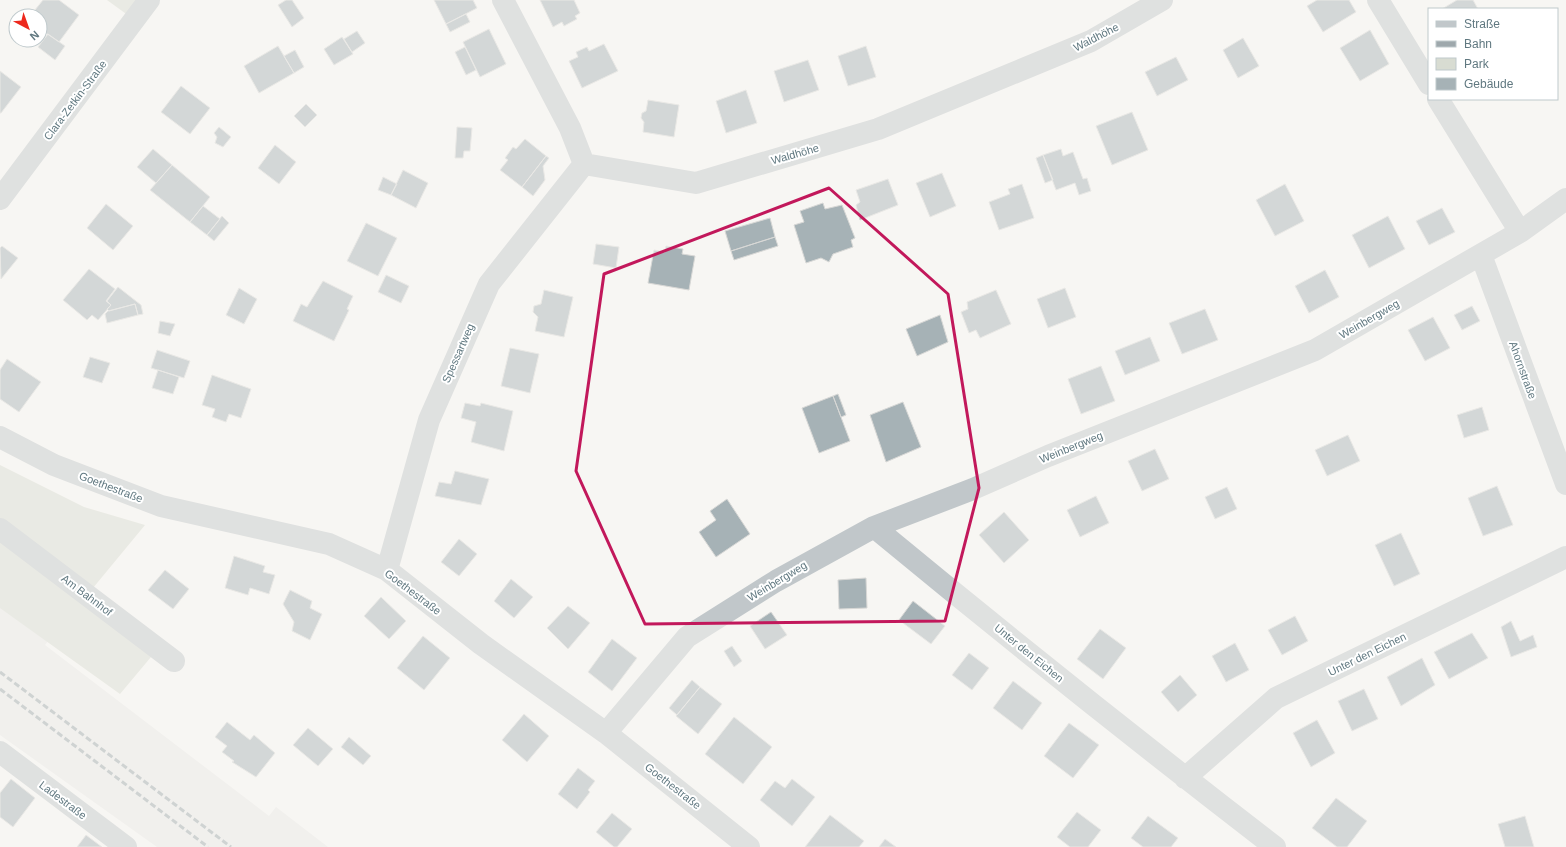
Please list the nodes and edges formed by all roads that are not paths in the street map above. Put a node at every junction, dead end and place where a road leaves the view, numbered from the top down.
1 (149, 0) edge
2 (503, 0) edge
3 (1162, 0) edge
4 (1378, 0) edge
5 (1428, 82) edge
6 (1439, 100) edge
7 (584, 164) junction
8 (0, 199) edge
9 (1566, 199) edge
10 (1520, 232) junction
11 (1481, 255) junction
12 (0, 437) edge
13 (1566, 484) edge
14 (874, 527) junction
15 (0, 529) edge
16 (1566, 556) edge
17 (386, 570) junction
18 (174, 661) dead end
19 (606, 733) junction
20 (0, 752) edge
21 (1185, 778) junction
22 (126, 847) edge
23 (749, 847) edge
24 (1275, 847) edge

1 - 8 street, Clara-Zetkin-Straße
2 - 7 street
3 - 7 street, Waldhöhe
4 - 5 street
6 - 10 street
7 - 17 street, Spessartweg
9 - 10 street, Weinbergweg
10 - 11 street, Weinbergweg
11 - 13 street, Ahornstraße
11 - 14 street, Weinbergweg
12 - 17 street, Goethestraße
14 - 19 street, Weinbergweg
14 - 21 street, Unter den Eichen
15 - 18 street, Am Bahnhof
16 - 21 street, Unter den Eichen
17 - 19 street, Goethestraße
19 - 23 street, Goethestraße
20 - 22 street, Ladestraße
21 - 24 street, Unter den Eichen

